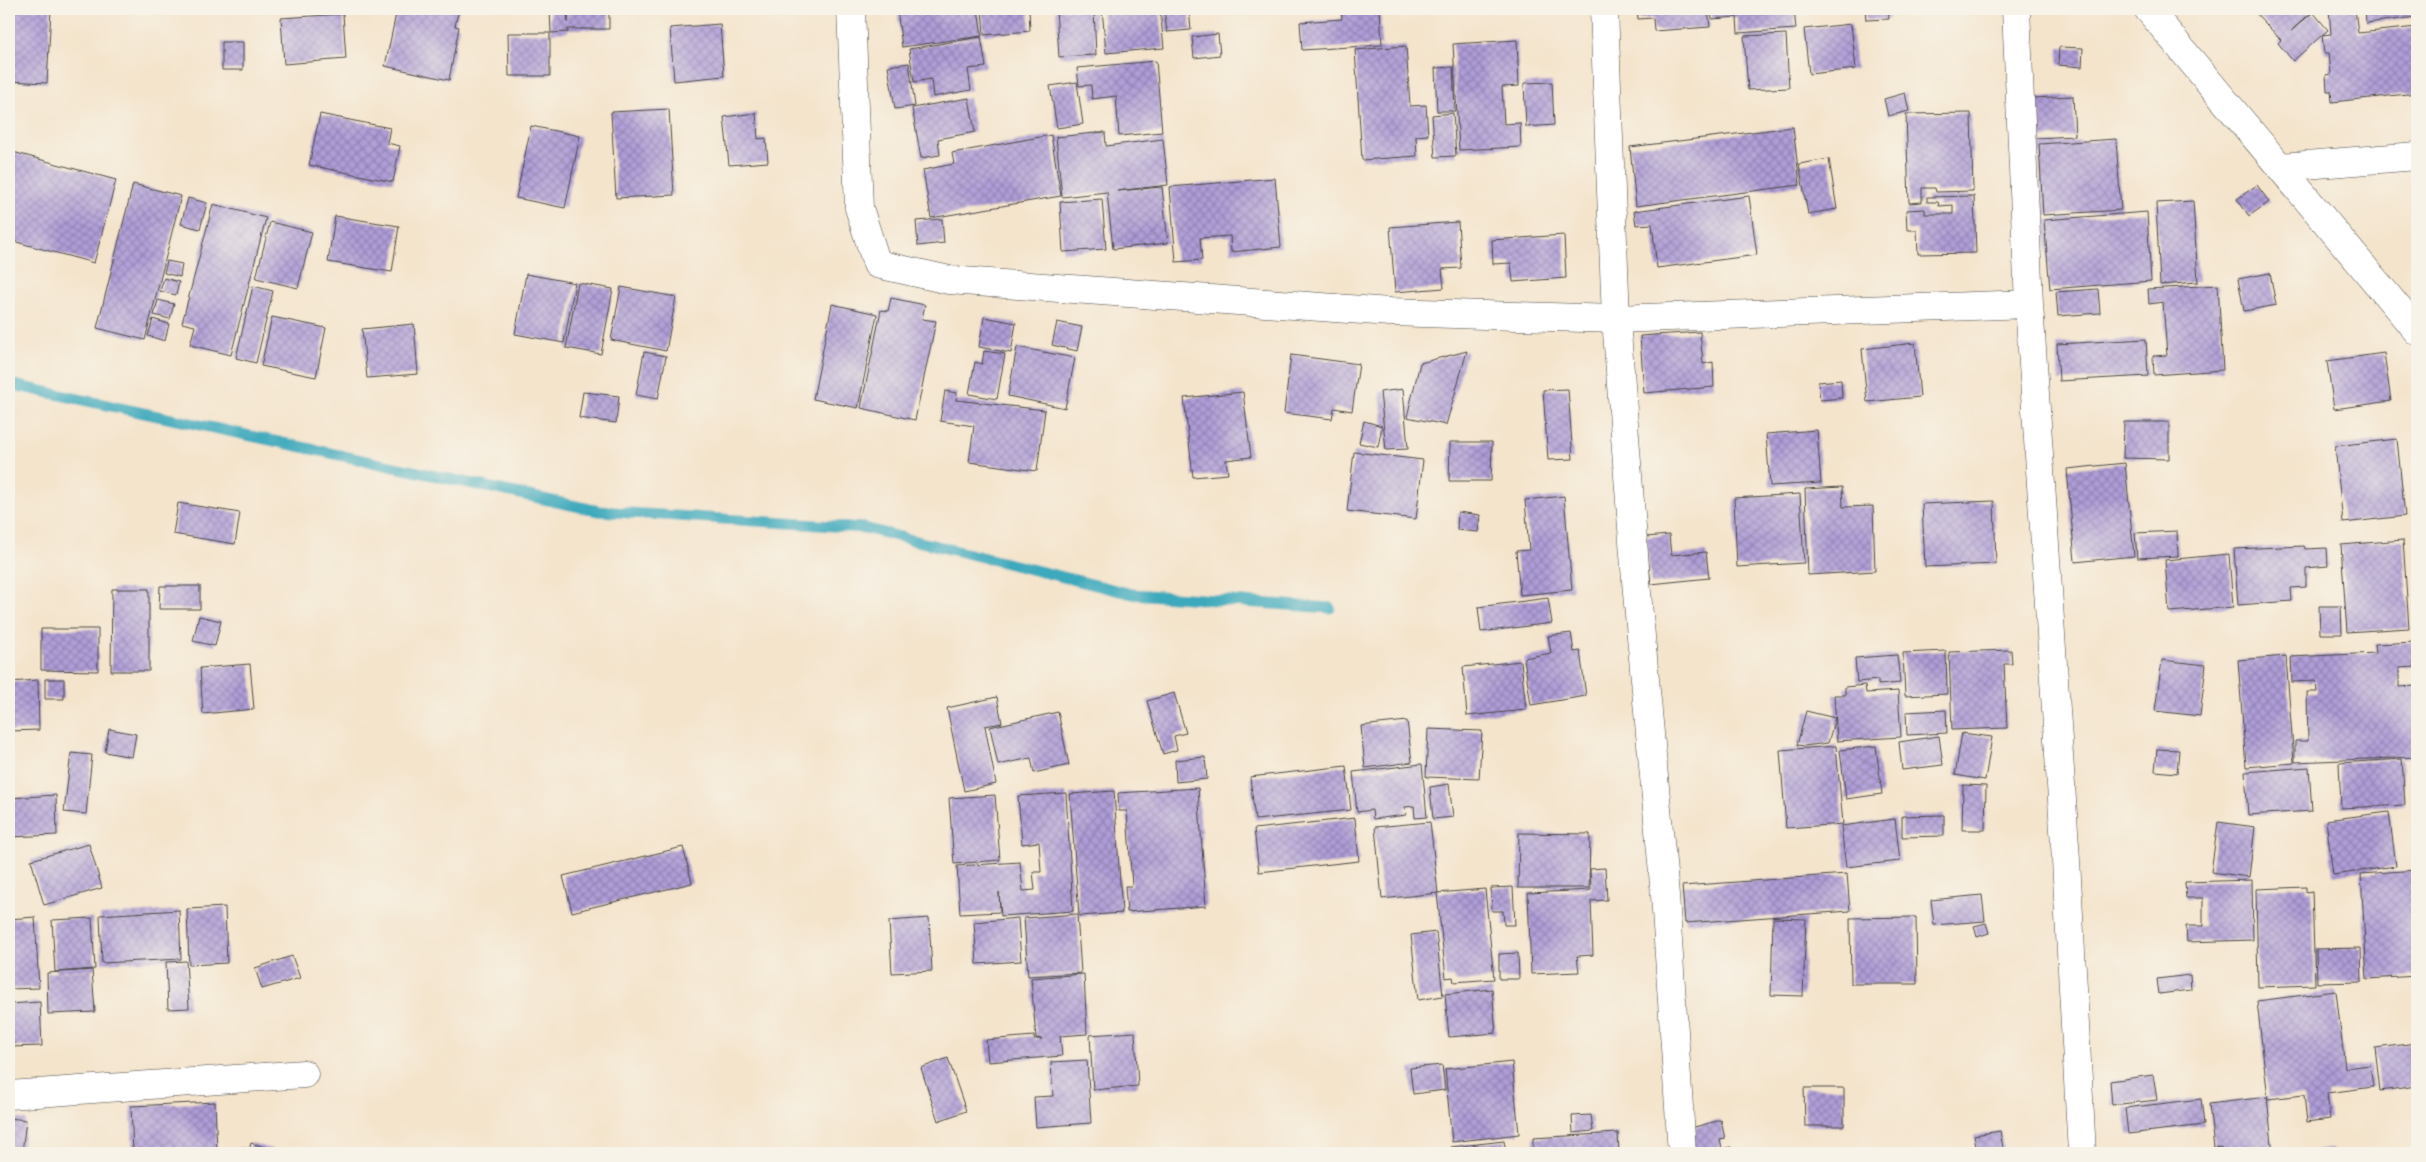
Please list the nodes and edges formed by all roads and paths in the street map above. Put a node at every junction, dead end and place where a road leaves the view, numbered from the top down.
1 (851, 9) edge
2 (1604, 9) edge
3 (2016, 9) edge
4 (2148, 9) edge
5 (2417, 156) edge
6 (2280, 167) junction
7 (2029, 304) junction
8 (1616, 319) junction
9 (2417, 331) edge
10 (304, 1074) dead end
11 (9, 1095) edge
12 (1682, 1153) edge
13 (2082, 1153) edge

1 - 8 street
2 - 8 street
3 - 7 street
4 - 6 street
5 - 6 street
6 - 9 street
7 - 8 street
7 - 13 street
8 - 12 street
10 - 11 street

